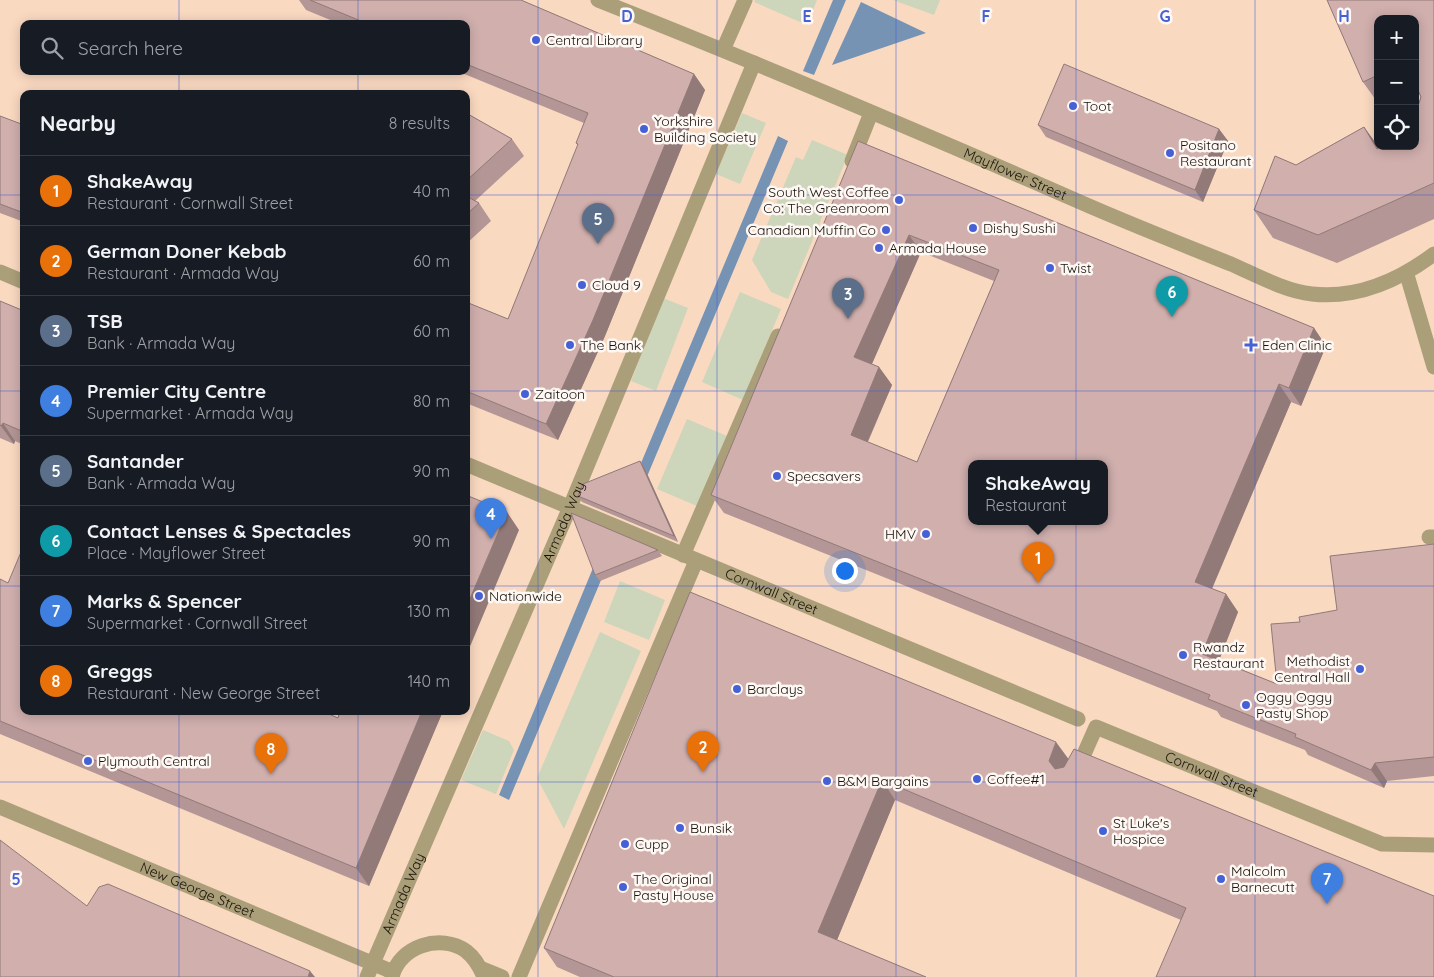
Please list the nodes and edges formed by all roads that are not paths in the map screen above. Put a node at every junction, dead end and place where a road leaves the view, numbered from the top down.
1 (598, 0) edge
2 (745, 0) edge
3 (723, 50) junction
4 (754, 63) junction
5 (872, 113) junction
6 (846, 175) edge
7 (1434, 254) edge
8 (0, 272) edge
9 (1407, 275) junction
10 (20, 280) edge
11 (784, 323) edge
12 (1434, 367) edge
13 (470, 466) edge
14 (570, 507) junction
15 (689, 558) junction
16 (1078, 719) dead end
17 (1072, 780) edge
18 (0, 807) edge
19 (1434, 845) edge
20 (370, 971) edge
21 (482, 972) edge
22 (393, 974) edge
23 (502, 977) edge
24 (519, 977) edge

1 - 3 street, Mayflower Street
2 - 3 street
3 - 4 street, Mayflower Street
4 - 5 street, Mayflower Street
4 - 14 street, Armada Way
5 - 6 street
5 - 9 street, Mayflower Street
7 - 9 street, Mayflower Street
8 - 10 street
9 - 12 street
11 - 15 street
13 - 14 street, Cornwall Street
14 - 15 street, Cornwall Street
14 - 20 street, Armada Way
15 - 16 street, Cornwall Street
15 - 24 street
17 - 19 street, Cornwall Street
18 - 20 street, New George Street
20 - 22 street, New George Street
21 - 22 street
21 - 23 street

